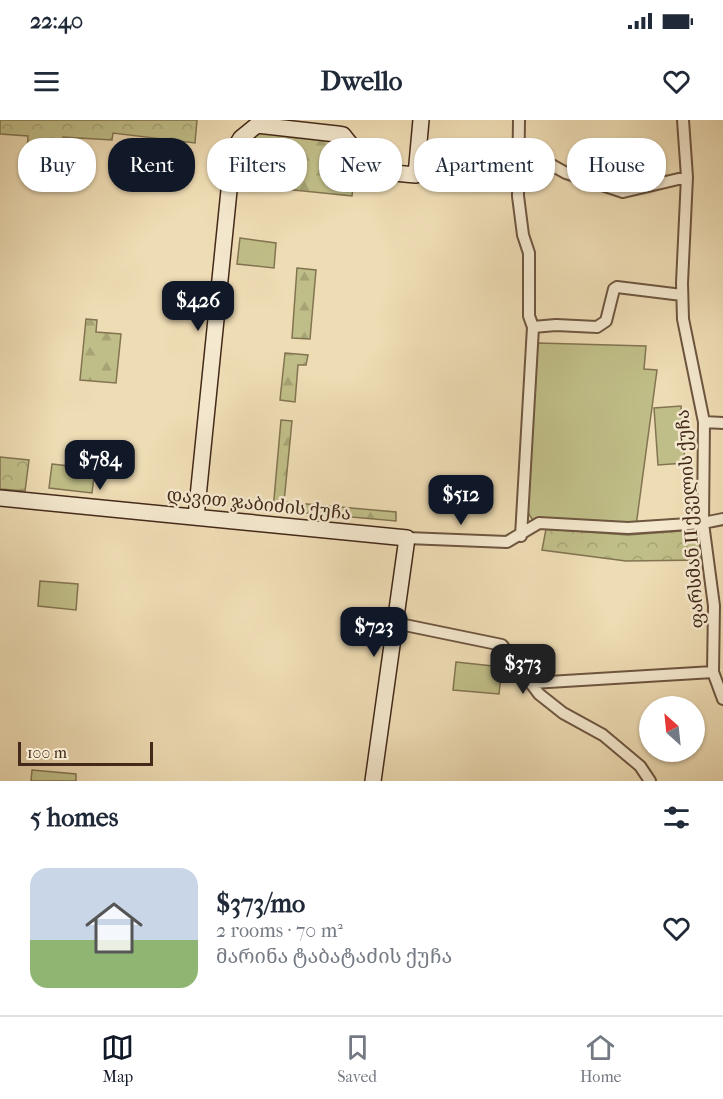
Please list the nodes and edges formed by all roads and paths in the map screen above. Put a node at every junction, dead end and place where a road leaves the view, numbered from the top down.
1 (421, 120) edge
2 (519, 120) edge
3 (683, 120) edge
4 (419, 138) edge
5 (518, 138) edge
6 (555, 167) edge
7 (414, 175) edge
8 (687, 177) junction
9 (519, 192) edge
10 (682, 295) junction
11 (533, 327) junction
12 (704, 422) junction
13 (723, 423) edge
14 (0, 498) edge
15 (196, 517) junction
16 (723, 519) edge
17 (703, 523) junction
18 (521, 536) junction
19 (407, 538) junction
20 (395, 623) junction
21 (713, 672) junction
22 (532, 683) junction
23 (723, 699) edge
24 (373, 781) edge
25 (650, 781) edge

1 - 4 street
2 - 5 street
3 - 8 street, ფარსმან II ქველის ქუჩა
6 - 8 street
7 - 15 street
8 - 10 street, ფარსმან II ქველის ქუჩა
9 - 11 street
10 - 11 street
10 - 12 street, ფარსმან II ქველის ქუჩა
11 - 18 street
12 - 13 street
12 - 17 street, ფარსმან II ქველის ქუჩა
14 - 15 street, დავით ჯაბიძის ქუჩა
15 - 19 street, დავით ჯაბიძის ქუჩა
16 - 17 street, დავით ჯაბიძის ქუჩა
17 - 18 street, დავით ჯაბიძის ქუჩა
17 - 21 street, ფარსმან II ქველის ქუჩა
18 - 19 street, დავით ჯაბიძის ქუჩა
19 - 20 street
20 - 22 street
20 - 24 street
21 - 22 street
21 - 23 street, ფარსმან II ქველის ქუჩა
22 - 25 street

